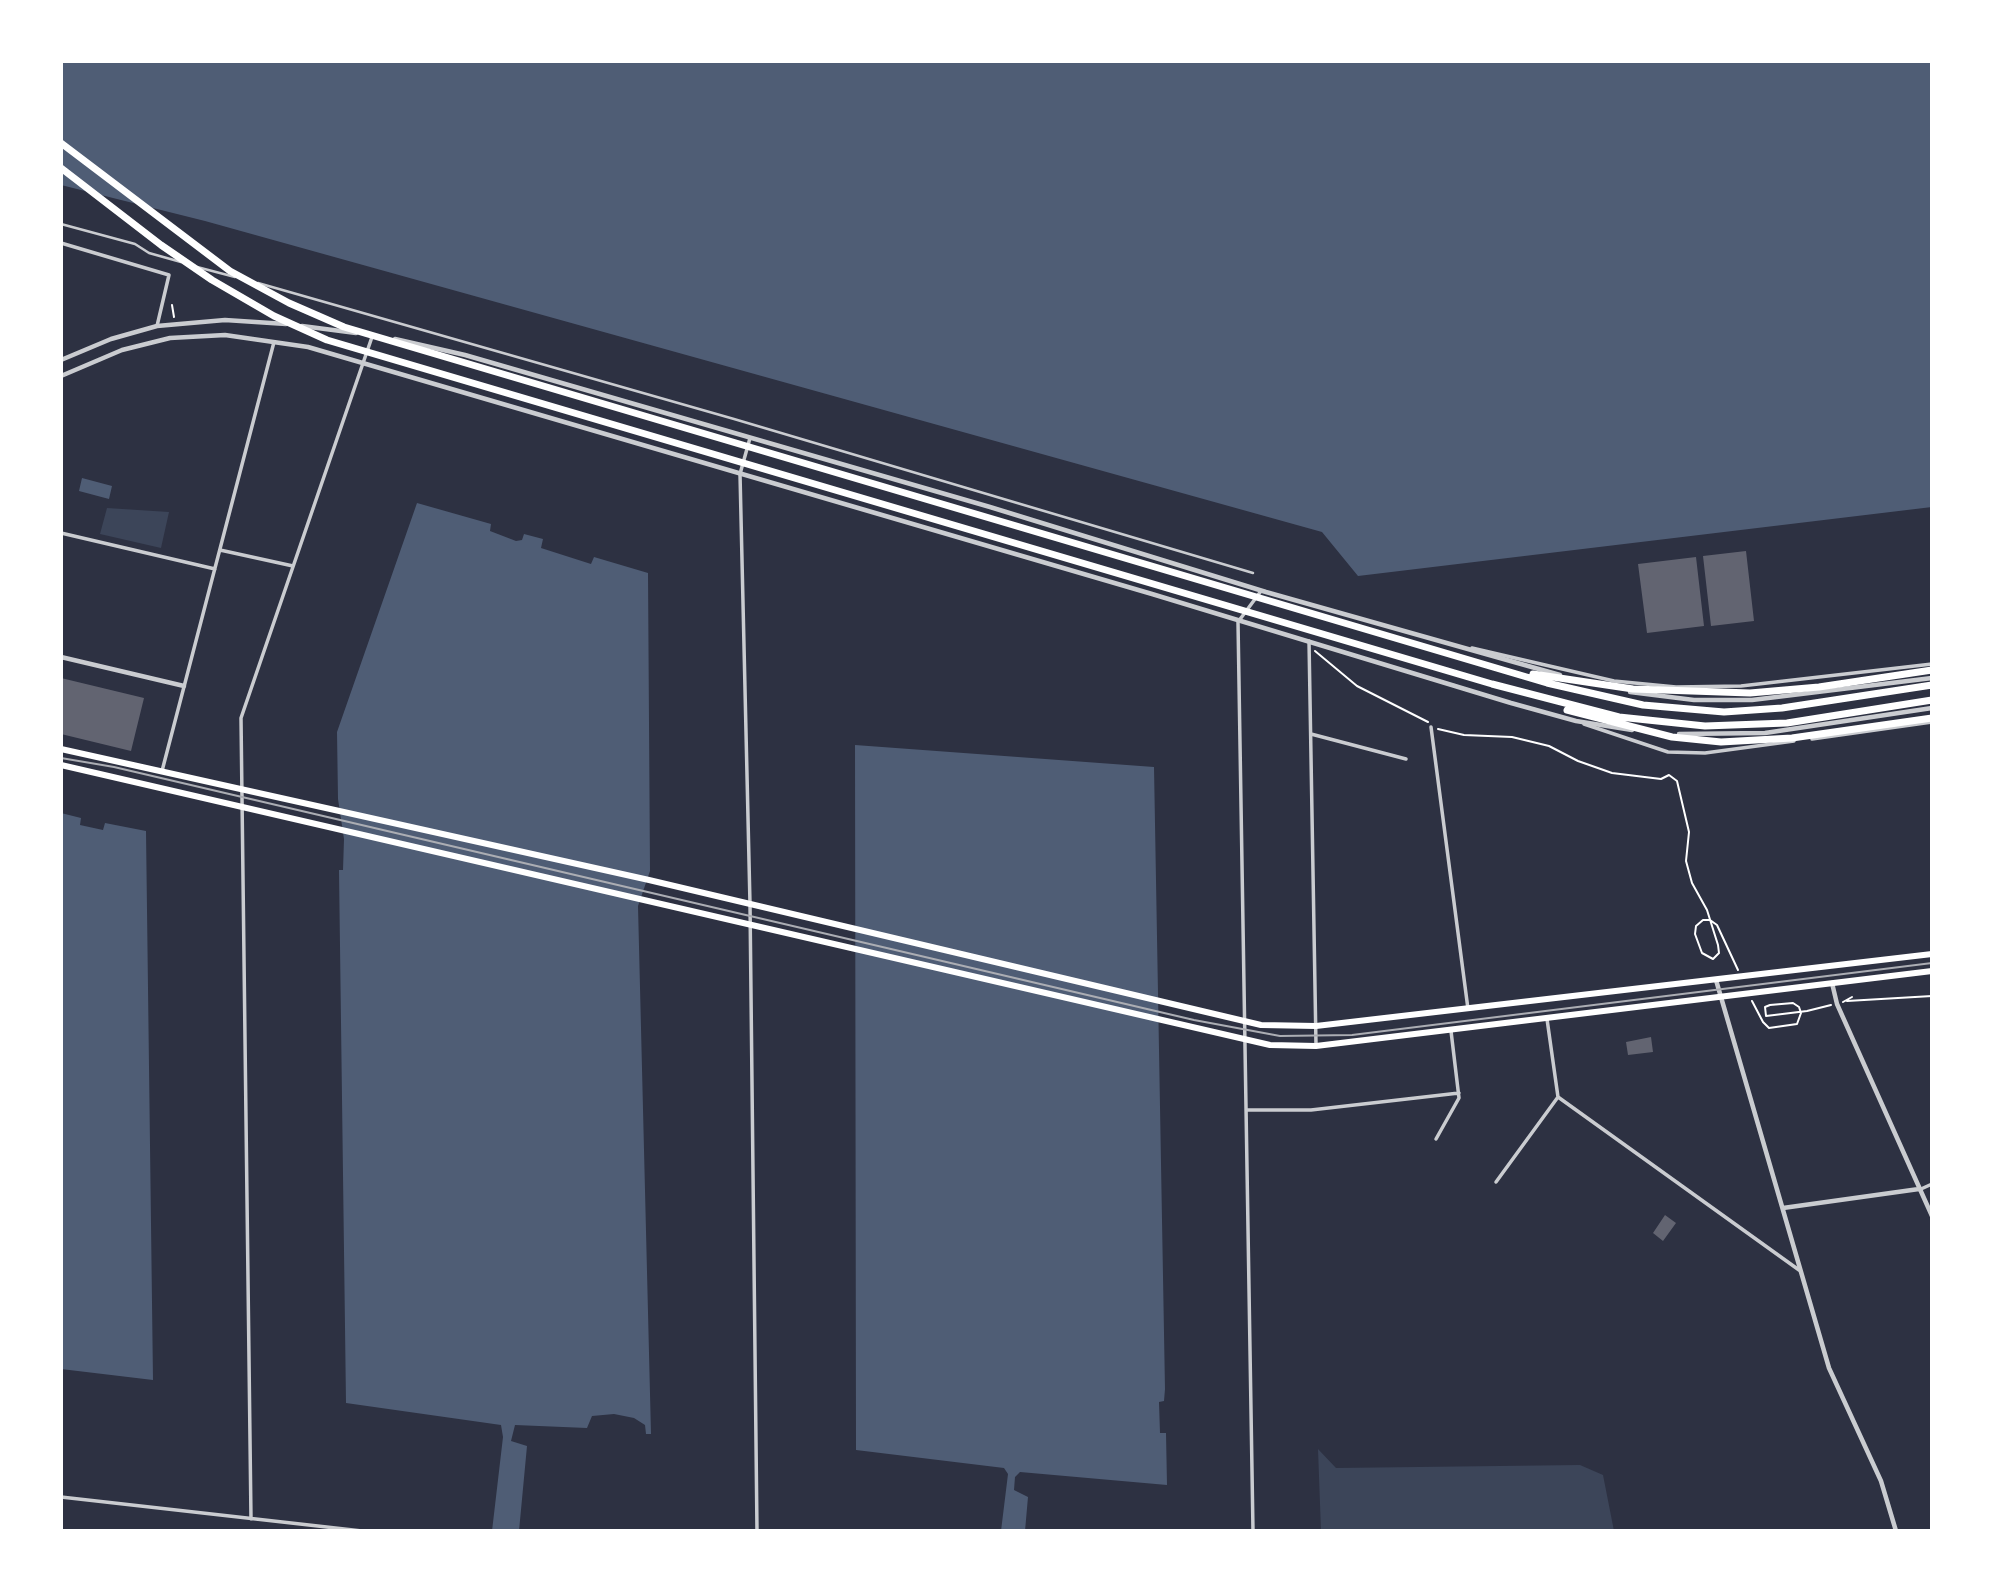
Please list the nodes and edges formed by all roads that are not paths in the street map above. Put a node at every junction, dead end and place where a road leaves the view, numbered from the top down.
1 (61, 143) edge
2 (61, 168) edge
3 (61, 225) edge
4 (61, 243) edge
5 (157, 326) junction
6 (373, 335) junction
7 (274, 340) junction
8 (61, 360) edge
9 (364, 363) junction
10 (61, 376) edge
11 (750, 438) junction
12 (740, 474) junction
13 (61, 533) edge
14 (220, 550) junction
15 (293, 566) junction
16 (215, 569) junction
17 (1253, 573) dead end
18 (1261, 591) junction
19 (1238, 622) junction
20 (1432, 640) junction
21 (1308, 641) junction
22 (61, 657) edge
23 (1478, 662) junction
24 (1932, 664) edge
25 (1932, 670) edge
26 (1932, 677) edge
27 (1492, 684) junction
28 (1932, 685) edge
29 (184, 686) junction
30 (1932, 700) edge
31 (1932, 708) edge
32 (1932, 720) edge
33 (1576, 721) junction
34 (1431, 727) road end
35 (1311, 734) junction
36 (61, 749) edge
37 (1406, 759) dead end
38 (61, 765) edge
39 (162, 771) junction
40 (242, 789) junction
41 (243, 806) junction
42 (750, 904) junction
43 (750, 925) junction
44 (1932, 954) edge
45 (1932, 971) edge
46 (1716, 980) junction
47 (1832, 983) junction
48 (1721, 997) junction
49 (1468, 1009) junction
50 (1547, 1019) junction
51 (1245, 1022) junction
52 (1316, 1026) junction
53 (1451, 1031) junction
54 (1245, 1041) junction
55 (1316, 1046) junction
56 (1459, 1093) junction
57 (1558, 1097) junction
58 (1247, 1110) junction
59 (1436, 1139) dead end
60 (1496, 1182) dead end
61 (1932, 1185) edge
62 (1919, 1189) junction
63 (1783, 1208) junction
64 (1932, 1216) edge
65 (1801, 1271) junction
66 (61, 1497) edge
67 (251, 1519) junction
68 (362, 1531) edge
69 (757, 1531) edge
70 (1253, 1531) edge
71 (1896, 1531) edge

1 - 23 highway
2 - 27 highway
3 - 17 street
4 - 5 street
5 - 6 street
5 - 8 street
6 - 9 street
6 - 11 street
7 - 9 street
7 - 10 street
7 - 14 street
9 - 12 street
9 - 15 street
11 - 12 street
11 - 18 street
12 - 19 street
12 - 42 street
13 - 16 street
14 - 15 street
14 - 16 street
15 - 40 street
16 - 29 street
18 - 19 street
18 - 20 street
19 - 21 street
19 - 51 street
20 - 24 street
20 - 26 street
21 - 33 street
21 - 35 street
22 - 29 street
23 - 25 highway
23 - 28 highway
27 - 30 highway
27 - 32 highway
29 - 39 street
31 - 33 street
32 - 33 street
34 - 49 street
35 - 37 street
35 - 52 street
36 - 39 main road
38 - 41 main road
39 - 40 main road
40 - 41 street
40 - 42 main road
41 - 43 main road
41 - 67 street
42 - 43 street
42 - 51 main road
43 - 54 main road
43 - 69 street
44 - 46 main road
45 - 47 main road
46 - 48 street
46 - 49 main road
47 - 48 main road
47 - 62 street
48 - 50 main road
48 - 63 street
49 - 52 main road
50 - 53 main road
50 - 57 street
51 - 52 main road
51 - 54 street
52 - 55 street
53 - 55 main road
53 - 56 street
54 - 55 main road
54 - 58 street
56 - 58 street
56 - 59 street
57 - 60 street
57 - 65 street
58 - 70 street
61 - 62 street
62 - 63 street
62 - 64 street
63 - 65 street
65 - 71 street
66 - 67 street
67 - 68 street

